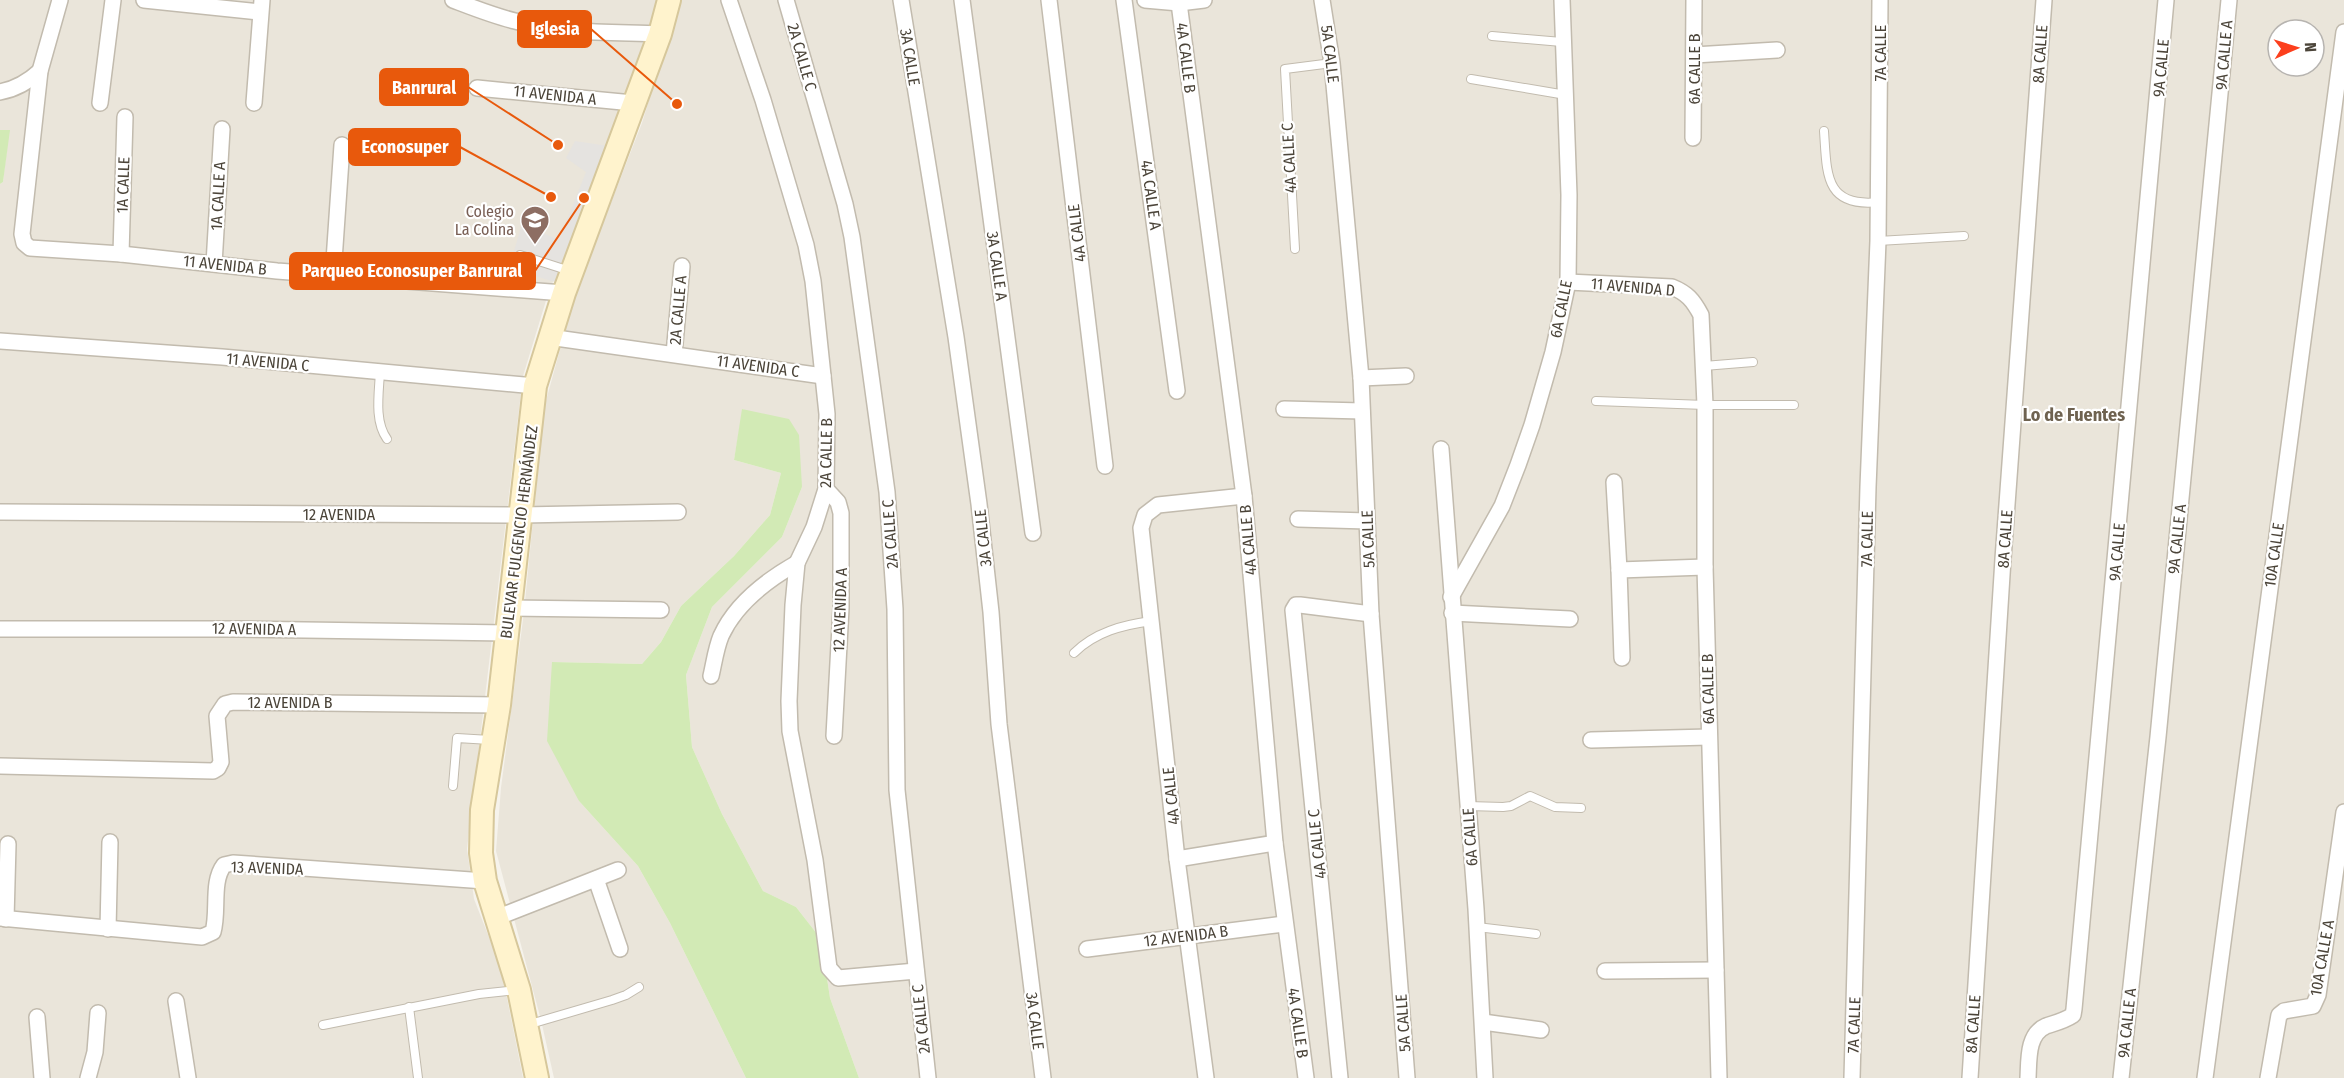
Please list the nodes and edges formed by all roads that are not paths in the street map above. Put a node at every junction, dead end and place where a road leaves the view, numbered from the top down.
1 (60, 0) edge
2 (113, 0) edge
3 (144, 0) edge
4 (453, 0) edge
5 (729, 0) edge
6 (786, 0) edge
7 (901, 0) edge
8 (962, 0) edge
9 (1049, 0) edge
10 (1124, 0) edge
11 (1145, 0) edge
12 (1204, 0) edge
13 (1322, 0) edge
14 (1562, 0) edge
15 (1694, 0) edge
16 (1880, 0) edge
17 (2044, 0) edge
18 (2166, 0) edge
19 (2229, 0) edge
20 (1179, 3) junction
21 (261, 6) edge
22 (663, 13) edge
23 (2344, 32) edge
24 (1492, 36) dead end
25 (1562, 42) junction
26 (1777, 50) dead end
27 (1694, 55) junction
28 (1332, 63) junction
29 (40, 71) junction
30 (1471, 79) dead end
31 (477, 87) dead end
32 (0, 92) edge
33 (1566, 95) junction
34 (100, 103) dead end
35 (254, 103) dead end
36 (633, 104) junction
37 (126, 117) dead end
38 (222, 129) dead end
39 (1824, 131) dead end
40 (1693, 138) dead end
41 (342, 145) dead end
42 (1878, 202) junction
43 (1964, 236) dead end
44 (1878, 241) junction
45 (1295, 249) dead end
46 (121, 254) junction
47 (520, 255) dead end
48 (214, 264) junction
49 (682, 266) dead end
50 (333, 275) junction
51 (568, 282) junction
52 (1568, 282) junction
53 (1694, 301) joint
54 (549, 338) junction
55 (0, 341) edge
56 (674, 354) junction
57 (1753, 362) dead end
58 (1704, 366) junction
59 (380, 372) junction
60 (823, 376) junction
61 (1407, 376) dead end
62 (1361, 378) junction
63 (535, 386) junction
64 (1177, 391) dead end
65 (1596, 401) dead end
66 (1705, 405) junction
67 (1794, 405) dead end
68 (1284, 408) dead end
69 (1362, 411) junction
70 (387, 439) dead end
71 (1441, 449) dead end
72 (1106, 466) dead end
73 (1614, 482) dead end
74 (826, 489) junction
75 (1244, 496) junction
76 (0, 512) edge
77 (678, 512) dead end
78 (522, 515) junction
79 (1298, 519) dead end
80 (1367, 521) junction
81 (1033, 533) dead end
82 (797, 563) junction
83 (1705, 567) junction
84 (1619, 570) junction
85 (1451, 597) junction
86 (510, 608) junction
87 (661, 610) dead end
88 (1452, 613) junction
89 (1371, 614) junction
90 (1570, 619) dead end
91 (1151, 621) junction
92 (0, 628) edge
93 (507, 633) junction
94 (1074, 653) dead end
95 (1622, 658) dead end
96 (711, 676) dead end
97 (499, 705) junction
98 (834, 736) dead end
99 (1709, 737) junction
100 (492, 740) junction
101 (1591, 740) dead end
102 (0, 766) edge
103 (453, 786) dead end
104 (1468, 806) junction
105 (1581, 808) dead end
106 (2344, 812) edge
107 (110, 842) dead end
108 (1275, 843) junction
109 (8, 844) dead end
110 (1178, 859) junction
111 (618, 870) dead end
112 (596, 879) junction
113 (485, 881) junction
114 (3, 918) edge
115 (496, 918) junction
116 (1284, 924) junction
117 (1477, 927) junction
118 (108, 929) junction
119 (1189, 934) junction
120 (1536, 934) dead end
121 (620, 949) dead end
122 (1087, 949) dead end
123 (1716, 970) junction
124 (916, 971) junction
125 (1605, 971) dead end
126 (639, 987) dead end
127 (519, 990) junction
128 (176, 1001) dead end
129 (409, 1007) junction
130 (98, 1013) dead end
131 (37, 1017) dead end
132 (1483, 1022) junction
133 (323, 1025) dead end
134 (526, 1026) junction
135 (1541, 1030) dead end
136 (42, 1078) edge
137 (88, 1078) edge
138 (188, 1078) edge
139 (418, 1078) edge
140 (537, 1078) edge
141 (928, 1078) edge
142 (1043, 1078) edge
143 (1206, 1078) edge
144 (1306, 1078) edge
145 (1341, 1078) edge
146 (1407, 1078) edge
147 (1485, 1078) edge
148 (1719, 1078) edge
149 (1852, 1078) edge
150 (1970, 1078) edge
151 (2028, 1078) edge
152 (2121, 1078) edge
153 (2205, 1078) edge
154 (2268, 1078) edge

1 - 29 street
2 - 34 street
3 - 21 street
4 - 22 street
5 - 60 street, 2A CALLE B
6 - 124 street, 2A CALLE C
7 - 142 street, 3A CALLE
8 - 81 street, 3A CALLE A
9 - 72 street, 4A CALLE
10 - 64 street, 4A CALLE A
11 - 20 street
12 - 20 street
13 - 28 street, 5A CALLE
14 - 25 street, 6A CALLE
15 - 27 street, 6A CALLE B
16 - 42 street, 7A CALLE
17 - 150 street, 8A CALLE
18 - 151 street, 9A CALLE
19 - 152 street, 9A CALLE A
20 - 75 street, 4A CALLE B
21 - 35 street
22 - 36 street, BULEVAR FULGENCIO HERNÁNDEZ
23 - 153 street, 10A CALLE
24 - 25 lane
25 - 33 street, 6A CALLE
26 - 27 street
27 - 40 street, 6A CALLE B
28 - 45 lane, 4A CALLE C
28 - 62 street, 5A CALLE
29 - 32 street
29 - 46 street, 11 AVENIDA B
30 - 33 lane
31 - 36 street, 11 AVENIDA A
33 - 52 street, 6A CALLE
36 - 51 street, BULEVAR FULGENCIO HERNÁNDEZ
37 - 46 street, 1A CALLE
38 - 48 street, 1A CALLE A
39 - 42 lane
41 - 50 street
42 - 44 street, 7A CALLE
43 - 44 lane
44 - 149 street, 7A CALLE
46 - 48 street, 11 AVENIDA B
47 - 51 lane
48 - 50 street, 11 AVENIDA B
49 - 56 street, 2A CALLE A
50 - 51 street, 11 AVENIDA B
51 - 54 street, BULEVAR FULGENCIO HERNÁNDEZ
52 - 53 street, 11 AVENIDA D
52 - 85 street, 6A CALLE
53 - 58 street, 6A CALLE B
54 - 56 street, 11 AVENIDA C
54 - 63 street, BULEVAR FULGENCIO HERNÁNDEZ
55 - 59 street, 11 AVENIDA C
56 - 60 street, 11 AVENIDA C
57 - 58 lane
58 - 66 street, 6A CALLE B
59 - 63 street, 11 AVENIDA C
59 - 70 lane
60 - 74 street, 2A CALLE B
61 - 62 street
62 - 69 street, 5A CALLE
63 - 78 street, BULEVAR FULGENCIO HERNÁNDEZ
65 - 66 lane
66 - 67 lane
66 - 83 street, 6A CALLE B
68 - 69 street
69 - 80 street, 5A CALLE
71 - 85 street, 6A CALLE
73 - 84 street
74 - 82 street, 2A CALLE B
74 - 98 street, 12 AVENIDA A
75 - 91 street, 4A CALLE
75 - 108 street, 4A CALLE B
76 - 78 street, 12 AVENIDA
77 - 78 street, 12 AVENIDA
78 - 86 street, BULEVAR FULGENCIO HERNÁNDEZ
79 - 80 street
80 - 89 street, 5A CALLE
82 - 96 street
82 - 124 street, 2A CALLE B
83 - 84 street
83 - 99 street, 6A CALLE B
84 - 95 street
85 - 88 street, 6A CALLE
86 - 87 street
86 - 93 street, BULEVAR FULGENCIO HERNÁNDEZ
88 - 90 street
88 - 104 street, 6A CALLE
89 - 145 street, 4A CALLE C
89 - 146 street, 5A CALLE
91 - 94 lane
91 - 110 street, 4A CALLE
92 - 93 street, 12 AVENIDA A
93 - 97 street, BULEVAR FULGENCIO HERNÁNDEZ
97 - 100 street, BULEVAR FULGENCIO HERNÁNDEZ
97 - 102 street, 12 AVENIDA B
99 - 101 street
99 - 123 street, 6A CALLE B
100 - 103 lane
100 - 113 street, BULEVAR FULGENCIO HERNÁNDEZ
104 - 105 lane
104 - 117 street, 6A CALLE
106 - 154 street, 10A CALLE A
107 - 118 street
108 - 110 street
108 - 116 street, 4A CALLE B
109 - 114 street
110 - 119 street, 4A CALLE
111 - 112 street
112 - 115 street
112 - 121 street
113 - 115 street, BULEVAR FULGENCIO HERNÁNDEZ
113 - 118 street, 13 AVENIDA
114 - 118 street, 13 AVENIDA
115 - 127 street, BULEVAR FULGENCIO HERNÁNDEZ
116 - 119 street, 12 AVENIDA B
116 - 144 street, 4A CALLE B
117 - 120 lane
117 - 132 street, 6A CALLE
119 - 122 street, 12 AVENIDA B
119 - 143 street, 4A CALLE
123 - 125 street
123 - 148 street, 6A CALLE B
124 - 141 street, 2A CALLE C
126 - 134 lane
127 - 129 lane
127 - 134 street, BULEVAR FULGENCIO HERNÁNDEZ
128 - 138 street
129 - 133 lane
129 - 139 lane
130 - 137 street
131 - 136 street
132 - 135 street
132 - 147 street, 6A CALLE
134 - 140 street, BULEVAR FULGENCIO HERNÁNDEZ

